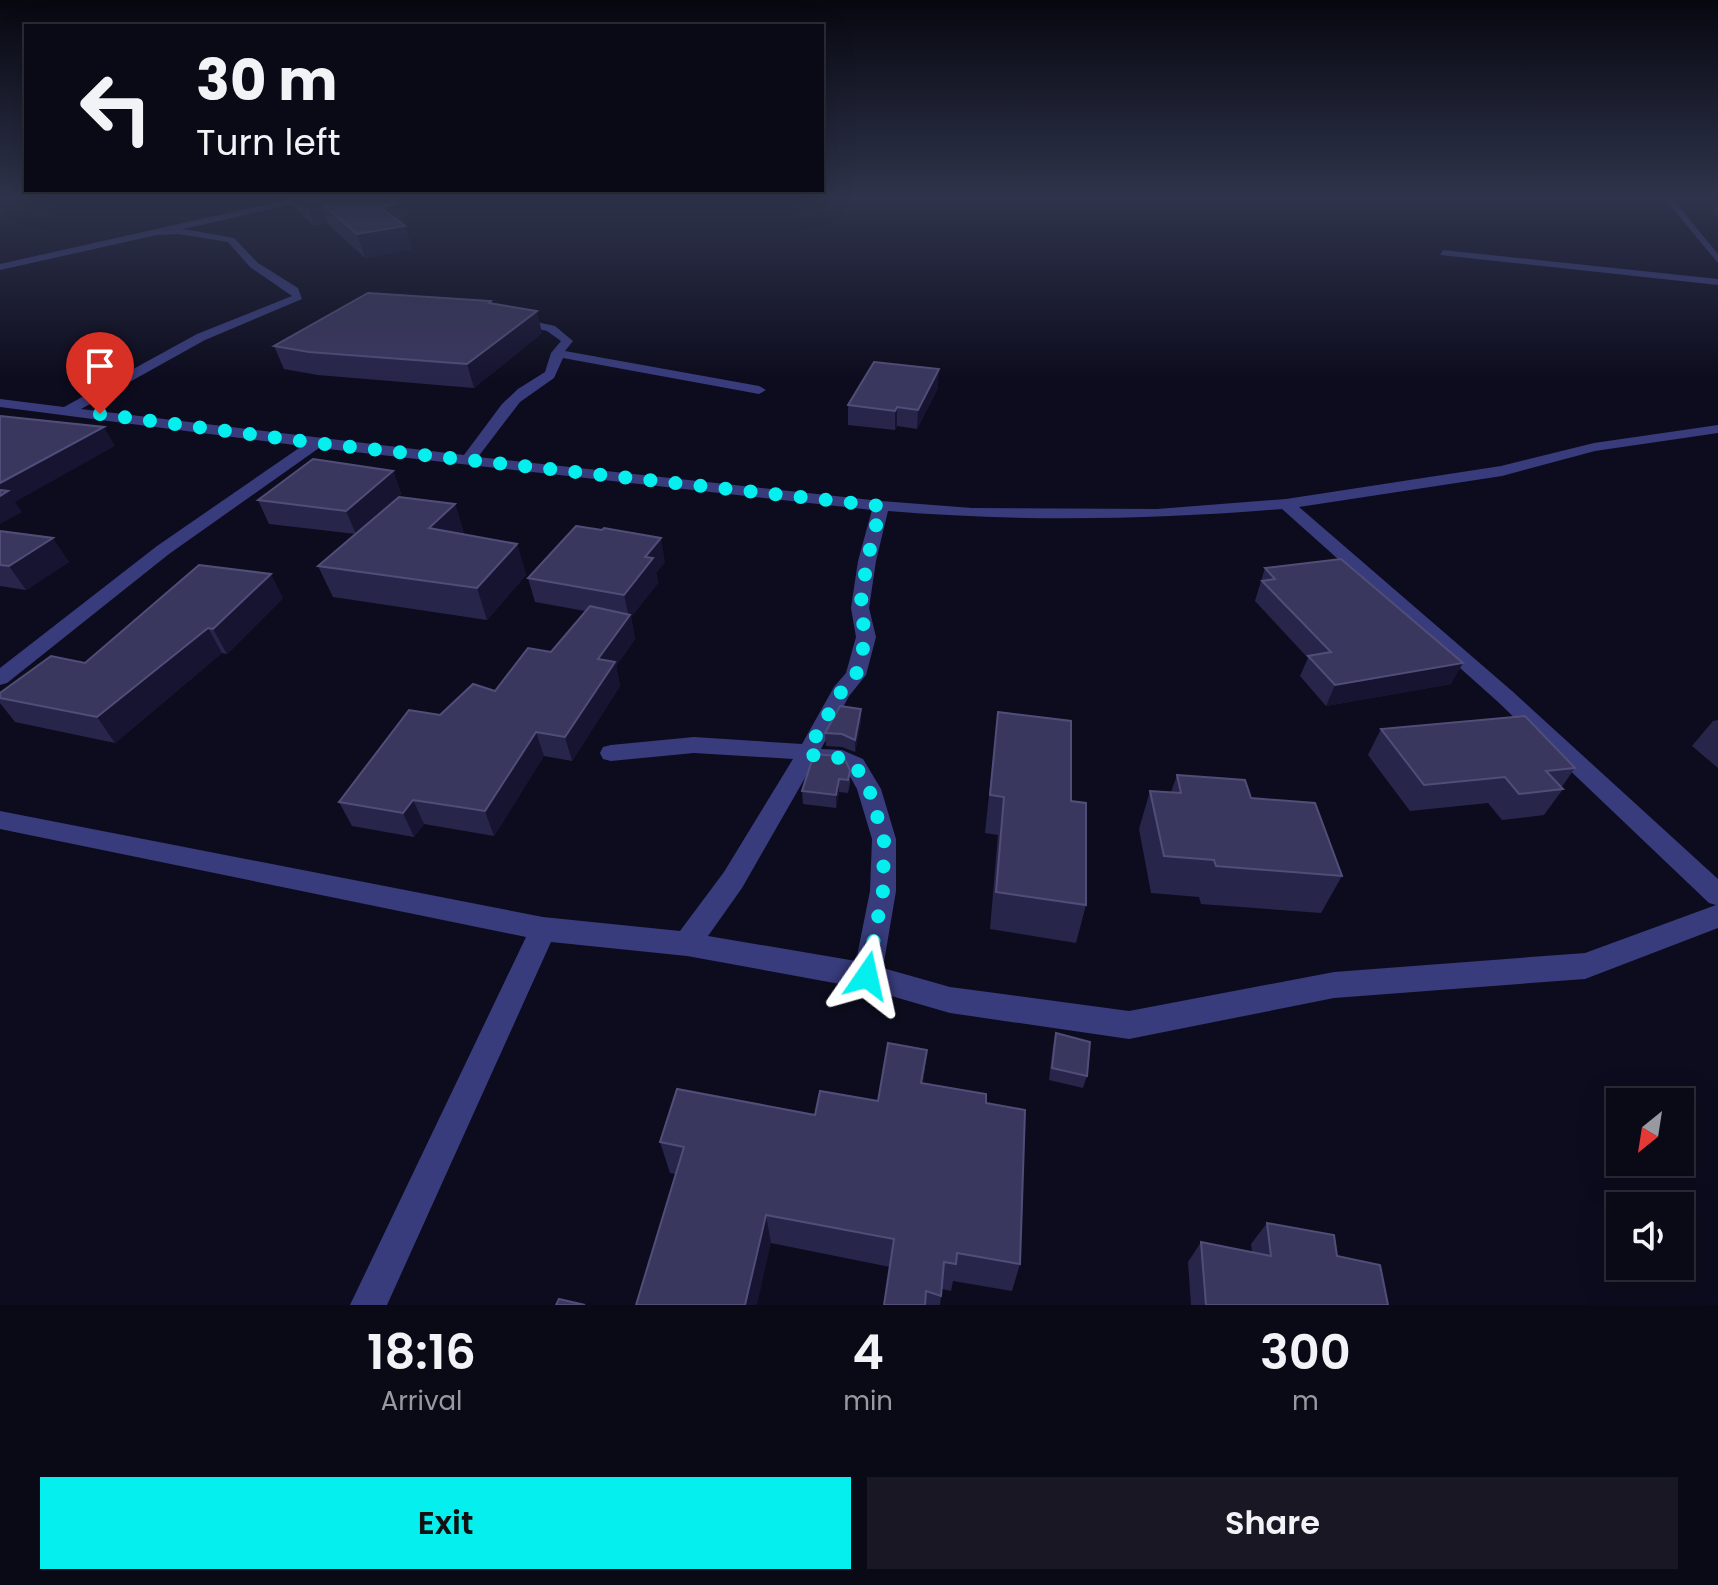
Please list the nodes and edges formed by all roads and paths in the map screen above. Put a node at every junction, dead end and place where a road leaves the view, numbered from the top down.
1 (41, 258) edge
2 (247, 258) edge
3 (1489, 258) edge
4 (0, 267) edge
5 (1718, 282) edge
6 (494, 318) edge
7 (557, 353) junction
8 (759, 390) dead end
9 (0, 403) edge
10 (69, 410) junction
11 (1718, 429) edge
12 (316, 443) junction
13 (468, 460) junction
14 (1286, 504) junction
15 (881, 506) junction
16 (0, 678) edge
17 (807, 752) junction
18 (611, 753) dead end
19 (0, 820) edge
20 (1718, 895) edge
21 (1718, 916) edge
22 (543, 929) junction
23 (687, 944) junction
24 (867, 976) junction
25 (368, 1305) edge

1 - 4 street
2 - 10 street
3 - 5 street
6 - 7 street
7 - 8 street
7 - 13 street
9 - 10 street
10 - 12 street
11 - 14 street
12 - 13 street
12 - 16 street
13 - 15 street
14 - 15 street
14 - 20 street
15 - 17 street
17 - 18 street
17 - 23 street
17 - 24 street
19 - 22 street
21 - 24 street
22 - 23 street
22 - 25 street
23 - 24 street

